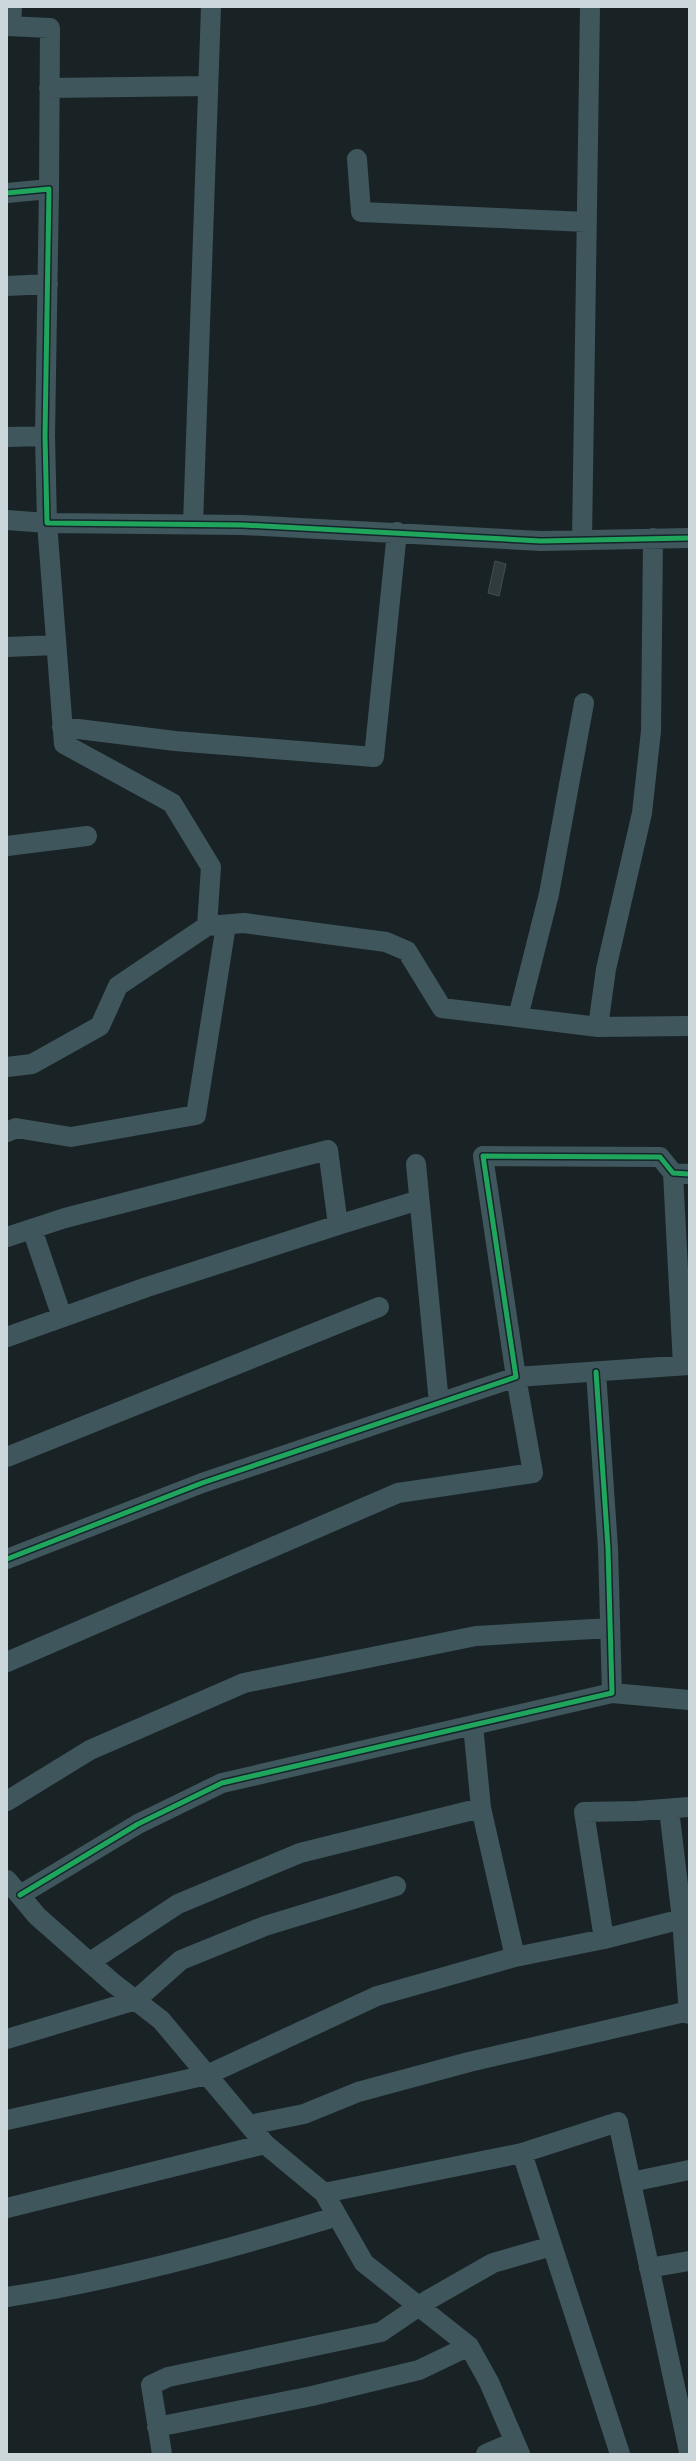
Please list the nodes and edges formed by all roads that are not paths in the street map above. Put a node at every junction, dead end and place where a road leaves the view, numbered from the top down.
1 (211, 7) edge
2 (590, 7) edge
3 (10, 19) edge
4 (208, 86) junction
5 (49, 88) junction
6 (357, 159) dead end
7 (49, 189) junction
8 (7, 193) edge
9 (587, 222) junction
10 (48, 284) junction
11 (7, 286) edge
12 (45, 436) junction
13 (7, 437) edge
14 (7, 520) edge
15 (47, 523) junction
16 (193, 524) junction
17 (397, 532) junction
18 (652, 538) junction
19 (689, 538) edge
20 (582, 540) junction
21 (56, 645) junction
22 (7, 647) edge
23 (584, 703) dead end
24 (62, 726) junction
25 (87, 836) dead end
26 (7, 846) edge
27 (226, 925) junction
28 (207, 926) junction
29 (518, 1017) junction
30 (689, 1026) edge
31 (598, 1027) junction
32 (7, 1067) edge
33 (7, 1132) edge
34 (416, 1164) dead end
35 (681, 1174) edge
36 (419, 1200) junction
37 (338, 1224) junction
38 (32, 1229) junction
39 (7, 1237) edge
40 (379, 1307) dead end
41 (62, 1317) junction
42 (7, 1337) edge
43 (686, 1365) edge
44 (596, 1372) junction
45 (516, 1377) junction
46 (439, 1403) junction
47 (7, 1457) edge
48 (7, 1559) edge
49 (610, 1628) junction
50 (7, 1662) edge
51 (612, 1693) junction
52 (689, 1700) edge
53 (473, 1725) junction
54 (7, 1801) edge
55 (689, 1807) edge
56 (481, 1808) junction
57 (669, 1809) junction
58 (7, 1880) edge
59 (396, 1886) dead end
60 (20, 1895) junction
61 (682, 1919) junction
62 (604, 1939) junction
63 (515, 1957) junction
64 (90, 1962) junction
65 (136, 2000) junction
66 (689, 2012) edge
67 (7, 2039) edge
68 (207, 2075) junction
69 (7, 2120) edge
70 (249, 2125) junction
71 (265, 2144) junction
72 (522, 2153) junction
73 (689, 2170) edge
74 (631, 2182) junction
75 (324, 2193) junction
76 (7, 2208) edge
77 (335, 2212) junction
78 (552, 2246) junction
79 (689, 2261) edge
80 (649, 2268) junction
81 (7, 2297) edge
82 (419, 2307) junction
83 (469, 2346) junction
84 (157, 2427) junction
85 (517, 2448) edge
86 (689, 2452) edge
87 (162, 2454) edge
88 (486, 2454) edge
89 (620, 2454) edge

1 - 4 street
2 - 9 street
3 - 5 street
4 - 5 street
4 - 16 street
5 - 7 street
6 - 9 street
7 - 8 street
7 - 10 street
9 - 20 street
10 - 11 street
10 - 12 street
12 - 13 street
12 - 15 street
14 - 15 street
15 - 16 street
15 - 21 street
16 - 17 street
17 - 20 street
17 - 24 street
18 - 19 street
18 - 20 street
18 - 31 street
21 - 22 street
21 - 24 street
23 - 29 street
24 - 28 street
25 - 26 street
27 - 28 street
27 - 29 street
27 - 33 street
28 - 32 street
29 - 31 street
30 - 31 street
34 - 36 street
35 - 43 street
35 - 45 street
36 - 37 street
36 - 46 street
37 - 38 street
37 - 41 street
38 - 39 street
38 - 41 street
40 - 47 street
41 - 42 street
43 - 44 street
44 - 45 street
44 - 49 street
45 - 46 street
45 - 50 street
46 - 48 street
49 - 51 street
49 - 54 street
51 - 52 street
51 - 53 street
53 - 56 street
53 - 60 street
55 - 57 street
56 - 63 street
56 - 64 street
57 - 61 street
57 - 62 street
58 - 60 street
59 - 65 street
60 - 64 street
61 - 62 street
61 - 66 street
62 - 63 street
63 - 68 street
64 - 65 street
65 - 67 street
65 - 68 street
66 - 70 street
68 - 69 street
68 - 70 street
70 - 71 street
71 - 75 street
71 - 76 street
72 - 74 street
72 - 75 street
72 - 78 street
73 - 74 street
74 - 80 street
75 - 77 street
77 - 81 street
77 - 82 street
78 - 82 street
78 - 89 street
79 - 80 street
80 - 86 street
82 - 83 street
82 - 84 street
83 - 84 street
83 - 85 street
84 - 87 street
85 - 88 street

